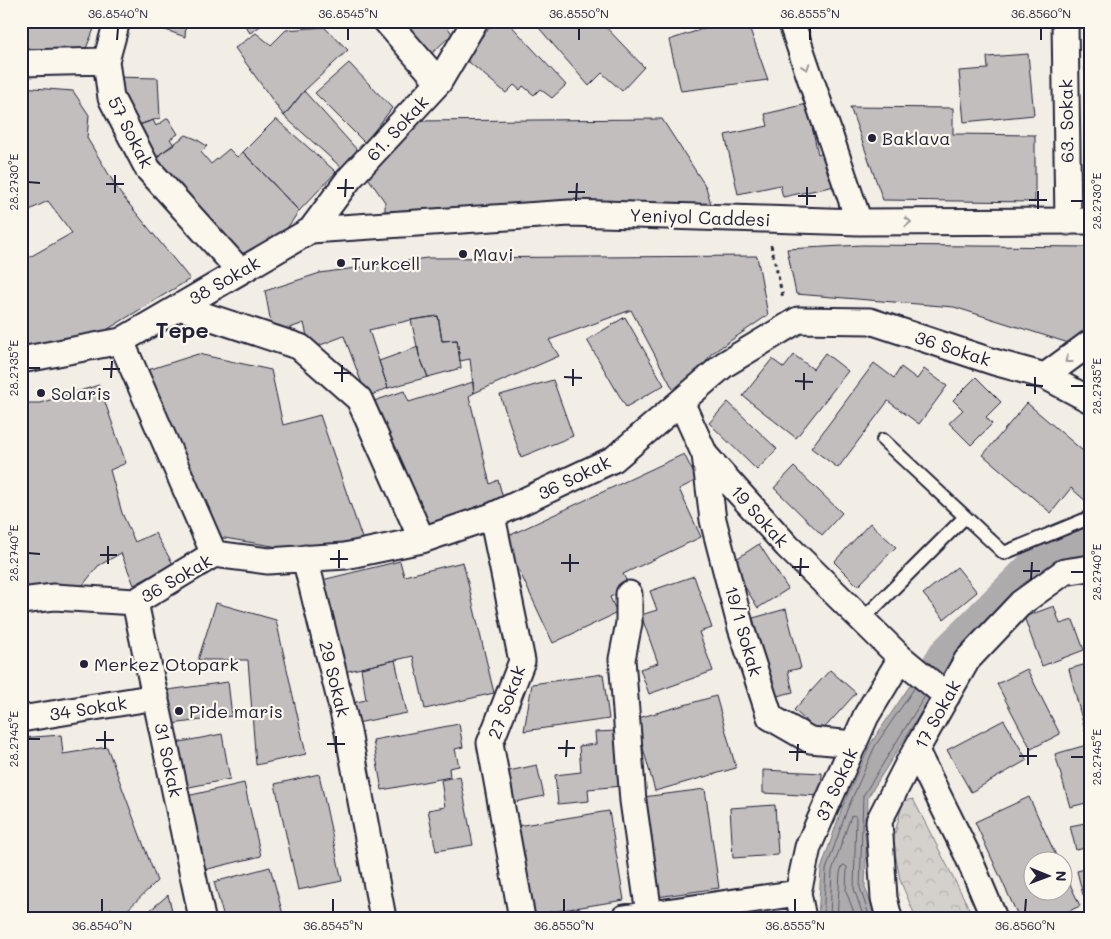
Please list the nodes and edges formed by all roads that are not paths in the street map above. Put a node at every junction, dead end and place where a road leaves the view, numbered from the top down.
1 (117, 21) edge
2 (386, 21) edge
3 (475, 21) edge
4 (791, 21) edge
5 (1064, 21) edge
6 (106, 60) junction
7 (21, 63) edge
8 (439, 82) junction
9 (1079, 221) edge
10 (859, 222) junction
11 (311, 230) junction
12 (240, 271) junction
13 (179, 307) junction
14 (121, 340) junction
15 (1090, 343) edge
16 (21, 360) edge
17 (1046, 376) junction
18 (1090, 400) edge
19 (681, 402) junction
20 (883, 440) dead end
21 (705, 455) junction
22 (492, 516) junction
23 (965, 517) junction
24 (1089, 518) edge
25 (422, 540) junction
26 (214, 554) junction
27 (305, 558) junction
28 (1090, 568) edge
29 (629, 594) dead end
30 (21, 601) edge
31 (135, 602) junction
32 (862, 620) junction
33 (901, 658) junction
34 (947, 696) junction
35 (156, 697) junction
36 (21, 719) edge
37 (854, 744) junction
38 (916, 751) junction
39 (798, 892) junction
40 (649, 914) junction
41 (202, 918) edge
42 (383, 918) edge
43 (522, 918) edge
44 (624, 918) edge
45 (803, 918) edge
46 (889, 918) edge
47 (994, 918) edge

1 - 6 street, 57 Sokak
2 - 8 street
3 - 8 street, 61. Sokak
4 -> 10 street
5 - 9 street, 63. Sokak
6 - 7 street
6 - 12 street, 57 Sokak
8 - 11 street, 61. Sokak
10 -> 9 street, Yeniyol Caddesi
10 - 11 street, Yeniyol Caddesi
11 - 12 street, 38 Sokak
12 - 13 street, 38 Sokak
13 - 14 street, 38 Sokak
13 - 25 street
14 - 16 street, 38 Sokak
14 - 26 street
15 -> 17 street
17 - 18 street, 36 Sokak
17 - 19 street, 36 Sokak
19 - 21 street, 19 Sokak
19 - 22 street, 36 Sokak
20 - 23 lane
21 - 32 street, 19 Sokak
21 - 37 street, 19/1 Sokak
22 - 25 street, 36 Sokak
22 - 43 street, 27 Sokak
23 - 24 lane
23 - 32 lane
25 - 27 street, 36 Sokak
26 - 27 street, 36 Sokak
26 - 31 street, 36 Sokak
27 - 42 street, 29 Sokak
28 - 34 street, 17 Sokak
29 - 40 street
30 - 31 street, 36 Sokak
31 - 35 street, 31 Sokak
32 - 33 street, 19 Sokak
33 - 34 street, 19 Sokak
33 - 37 street, 37 Sokak
34 - 38 street, 17 Sokak
35 - 36 street, 34 Sokak
35 - 41 street, 31 Sokak
37 - 39 street, 37 Sokak
38 - 46 street, 17 Sokak
38 - 47 street
39 - 40 street
39 - 45 street, 37 Sokak
40 - 44 street

